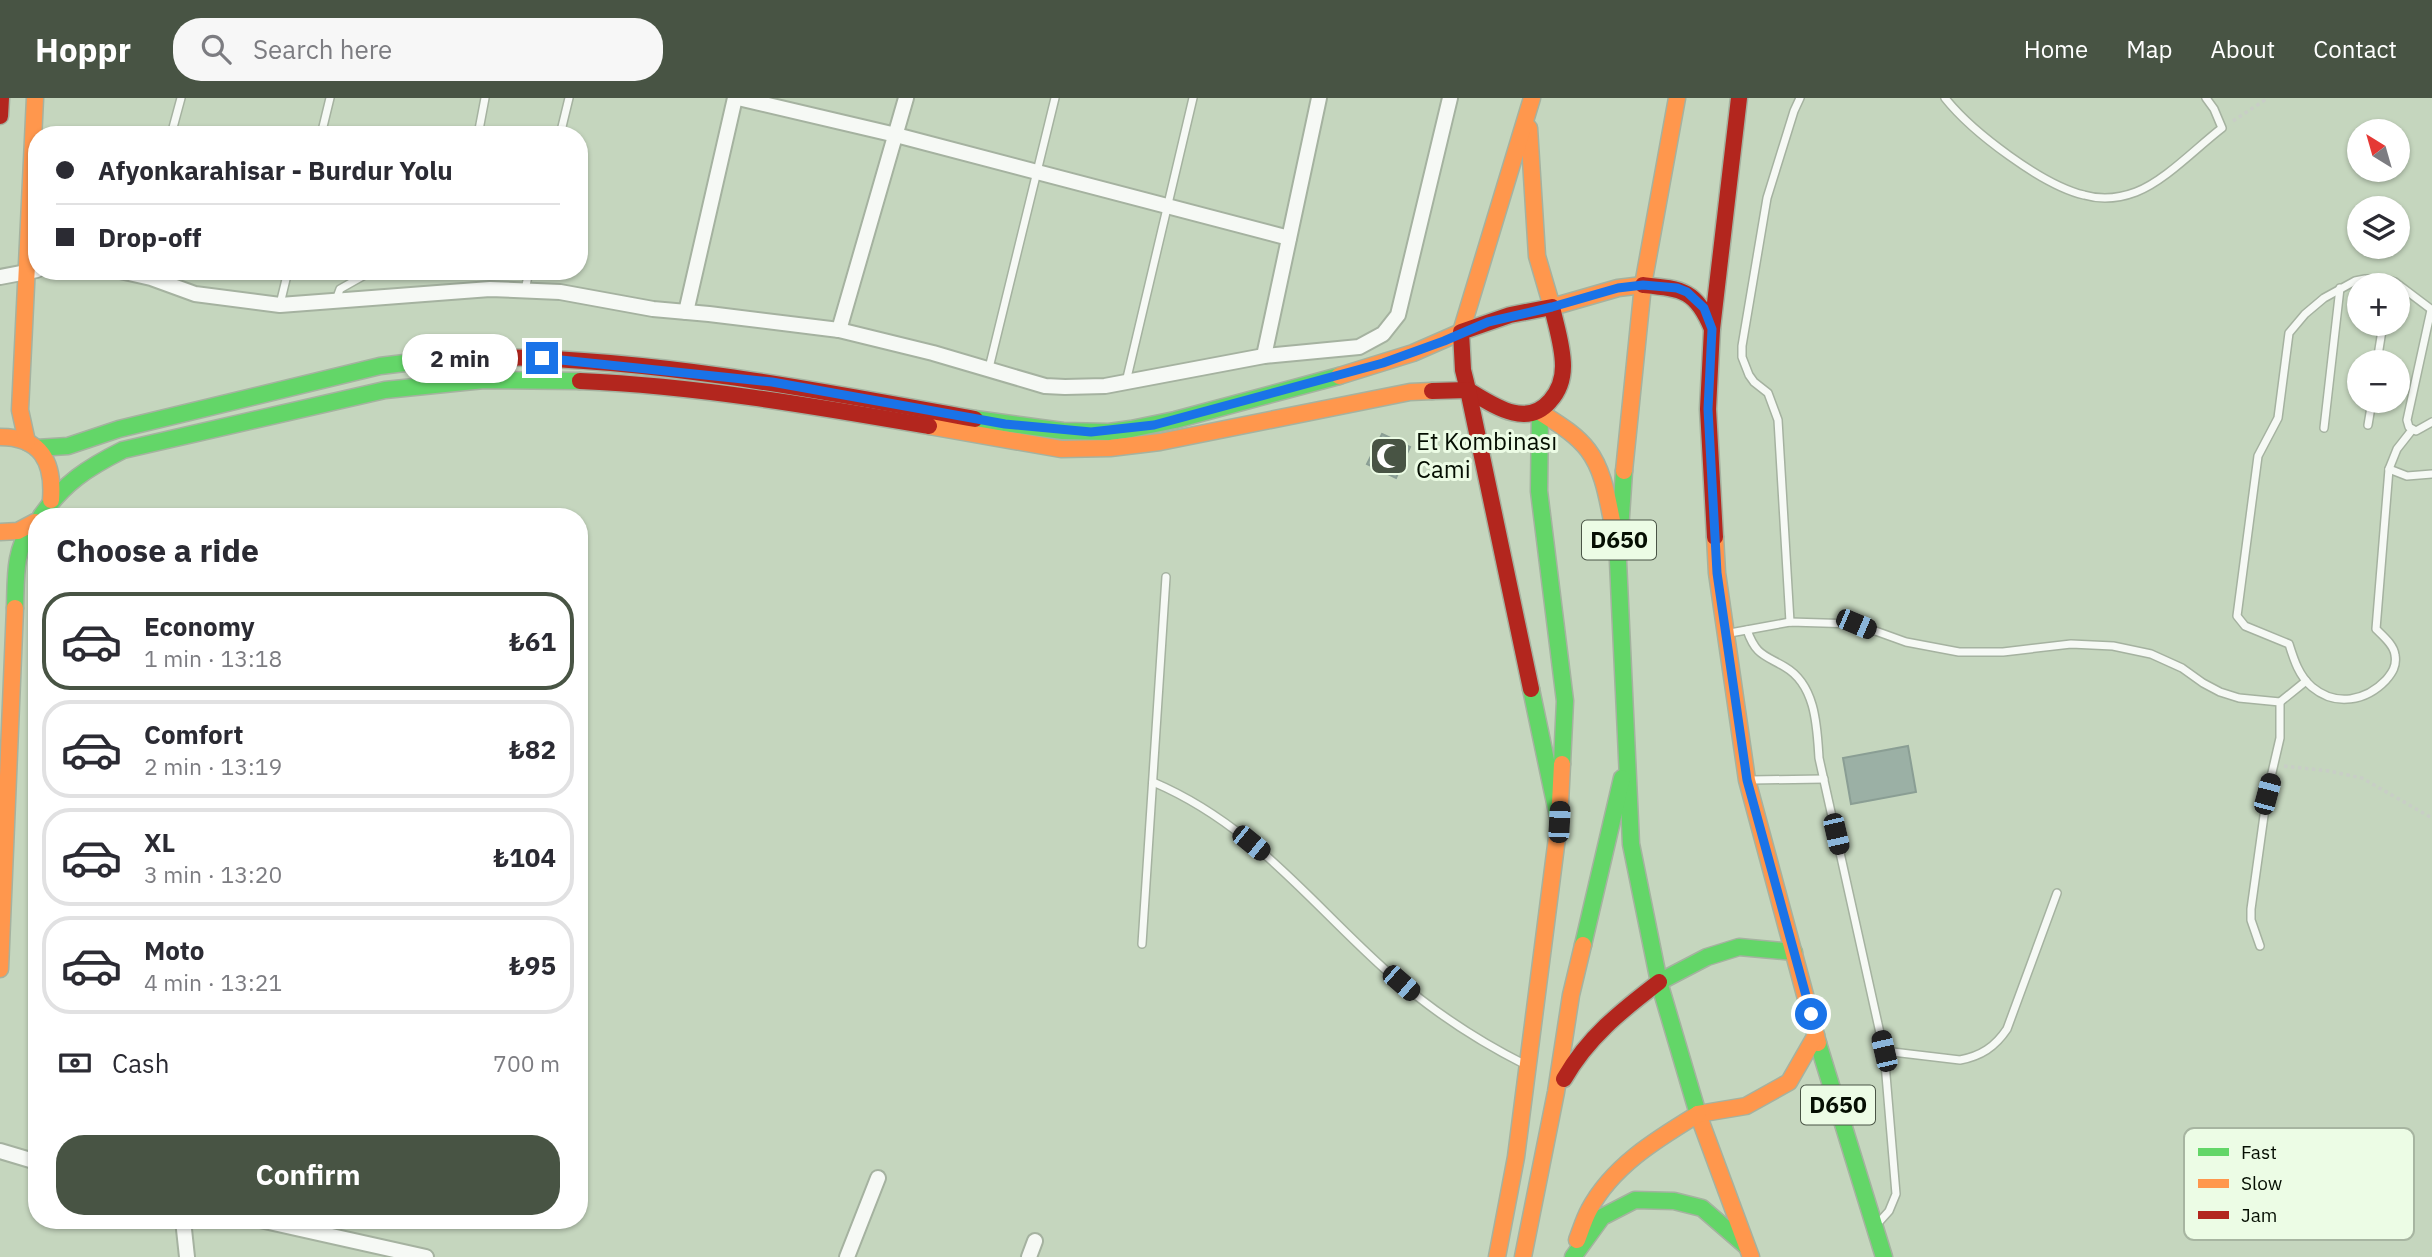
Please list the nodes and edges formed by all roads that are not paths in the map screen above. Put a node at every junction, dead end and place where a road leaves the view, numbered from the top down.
1 (1, 98) edge
2 (35, 98) edge
3 (181, 98) edge
4 (330, 98) edge
5 (485, 98) edge
6 (569, 98) edge
7 (736, 98) edge
8 (906, 98) edge
9 (1055, 98) edge
10 (1194, 98) edge
11 (1319, 98) edge
12 (1450, 98) edge
13 (1532, 98) edge
14 (1677, 98) edge
15 (1739, 98) edge
16 (1800, 98) edge
17 (1945, 98) edge
18 (2206, 98) edge
19 (0, 116) edge
20 (1528, 117) junction
21 (35, 126) edge
22 (173, 126) edge
23 (323, 126) edge
24 (480, 126) edge
25 (562, 126) edge
26 (895, 135) junction
27 (1037, 172) junction
28 (1168, 206) junction
29 (1289, 238) junction
30 (28, 271) edge
31 (0, 278) edge
32 (31, 280) edge
33 (156, 280) edge
34 (286, 280) edge
35 (356, 280) edge
36 (527, 280) edge
37 (1643, 285) junction
38 (2347, 285) edge
39 (2340, 288) junction
40 (525, 289) junction
41 (2410, 292) edge
42 (336, 301) junction
43 (280, 305) junction
44 (1552, 307) junction
45 (2432, 310) edge
46 (687, 312) junction
47 (1712, 329) junction
48 (839, 331) junction
49 (1461, 332) junction
50 (1264, 356) junction
51 (989, 368) junction
52 (1126, 382) junction
53 (1468, 390) junction
54 (1540, 412) junction
55 (2370, 413) edge
56 (2432, 422) edge
57 (2368, 425) dead end
58 (2324, 428) dead end
59 (2412, 430) junction
60 (0, 437) edge
61 (32, 445) junction
62 (2389, 469) junction
63 (2432, 474) edge
64 (51, 500) junction
65 (45, 508) edge
66 (28, 525) edge
67 (0, 532) edge
68 (28, 532) edge
69 (1619, 548) junction
70 (1166, 577) dead end
71 (1790, 622) junction
72 (1747, 630) junction
73 (1726, 634) junction
74 (2306, 681) junction
75 (2280, 702) junction
76 (1626, 760) junction
77 (1824, 779) junction
78 (1747, 780) junction
79 (1153, 782) junction
80 (1559, 822) junction
81 (2057, 893) dead end
82 (1142, 944) dead end
83 (2260, 946) dead end
84 (1794, 952) junction
85 (0, 969) edge
86 (1659, 982) junction
87 (1816, 1035) junction
88 (1884, 1051) junction
89 (1528, 1066) junction
90 (1556, 1092) junction
91 (1698, 1114) junction
92 (0, 1151) edge
93 (28, 1159) edge
94 (878, 1178) dead end
95 (1875, 1227) junction
96 (184, 1229) edge
97 (300, 1229) edge
98 (1035, 1241) dead end
99 (1750, 1252) edge
100 (187, 1257) edge
101 (426, 1257) edge
102 (847, 1257) edge
103 (1029, 1257) edge
104 (1497, 1257) edge
105 (1523, 1257) edge
106 (1572, 1257) edge
107 (1884, 1257) edge

1 - 19 main road
2 - 21 main road
3 - 22 lane
4 - 23 lane
5 - 24 lane
6 - 25 lane
7 - 26 street
7 - 46 street
8 - 26 street
9 - 27 lane
10 - 28 lane
11 - 29 street
12 - 50 street
13 - 20 main road
14 - 37 main road, D650
15 - 47 main road, D650
16 - 71 lane
17 - 18 lane
20 - 44 main road
20 - 49 main road
26 - 27 street
26 - 48 street
27 - 28 street
27 - 51 lane
28 - 29 street
28 - 52 lane
29 - 50 street
30 - 31 street
32 - 61 main road
33 - 43 street
34 - 43 lane
35 - 42 lane
36 - 40 lane
37 - 44 main road
37 - 47 main road
37 - 69 main road, D650
38 - 39 lane
39 - 58 lane
39 - 74 lane
40 - 42 street
40 - 46 street
41 - 45 lane
42 - 43 street
44 - 49 main road
44 - 54 main road
45 - 59 lane
46 - 48 street
47 - 73 main road, D650
48 - 51 street
49 - 53 main road
49 - 61 main road
50 - 52 street
51 - 52 street
53 - 54 main road
53 - 64 main road
53 - 80 main road
54 - 69 main road
54 - 80 main road
55 - 57 lane
56 - 59 lane
59 - 62 lane
60 - 61 main road
61 - 64 main road
62 - 63 lane
62 - 74 lane
64 - 65 main road
66 - 67 main road
68 - 85 main road
69 - 76 main road, D650
70 - 79 lane
71 - 72 lane
71 - 75 lane
72 - 73 lane
72 - 77 lane
73 - 78 main road, D650
74 - 75 lane
75 - 83 lane
76 - 86 main road, D650
76 - 90 main road
77 - 78 lane
77 - 88 lane
78 - 84 main road, D650
79 - 82 lane
79 - 89 lane
80 - 89 main road
81 - 88 lane
84 - 86 main road
84 - 87 main road, D650
86 - 90 main road
86 - 91 main road, D650
87 - 91 main road
87 - 95 main road, D650
88 - 95 lane
89 - 104 main road
90 - 105 main road
91 - 99 main road, D650
91 - 106 main road
92 - 93 street
94 - 102 street
95 - 107 main road, D650
96 - 100 street
97 - 101 street
98 - 103 street
99 - 106 main road

